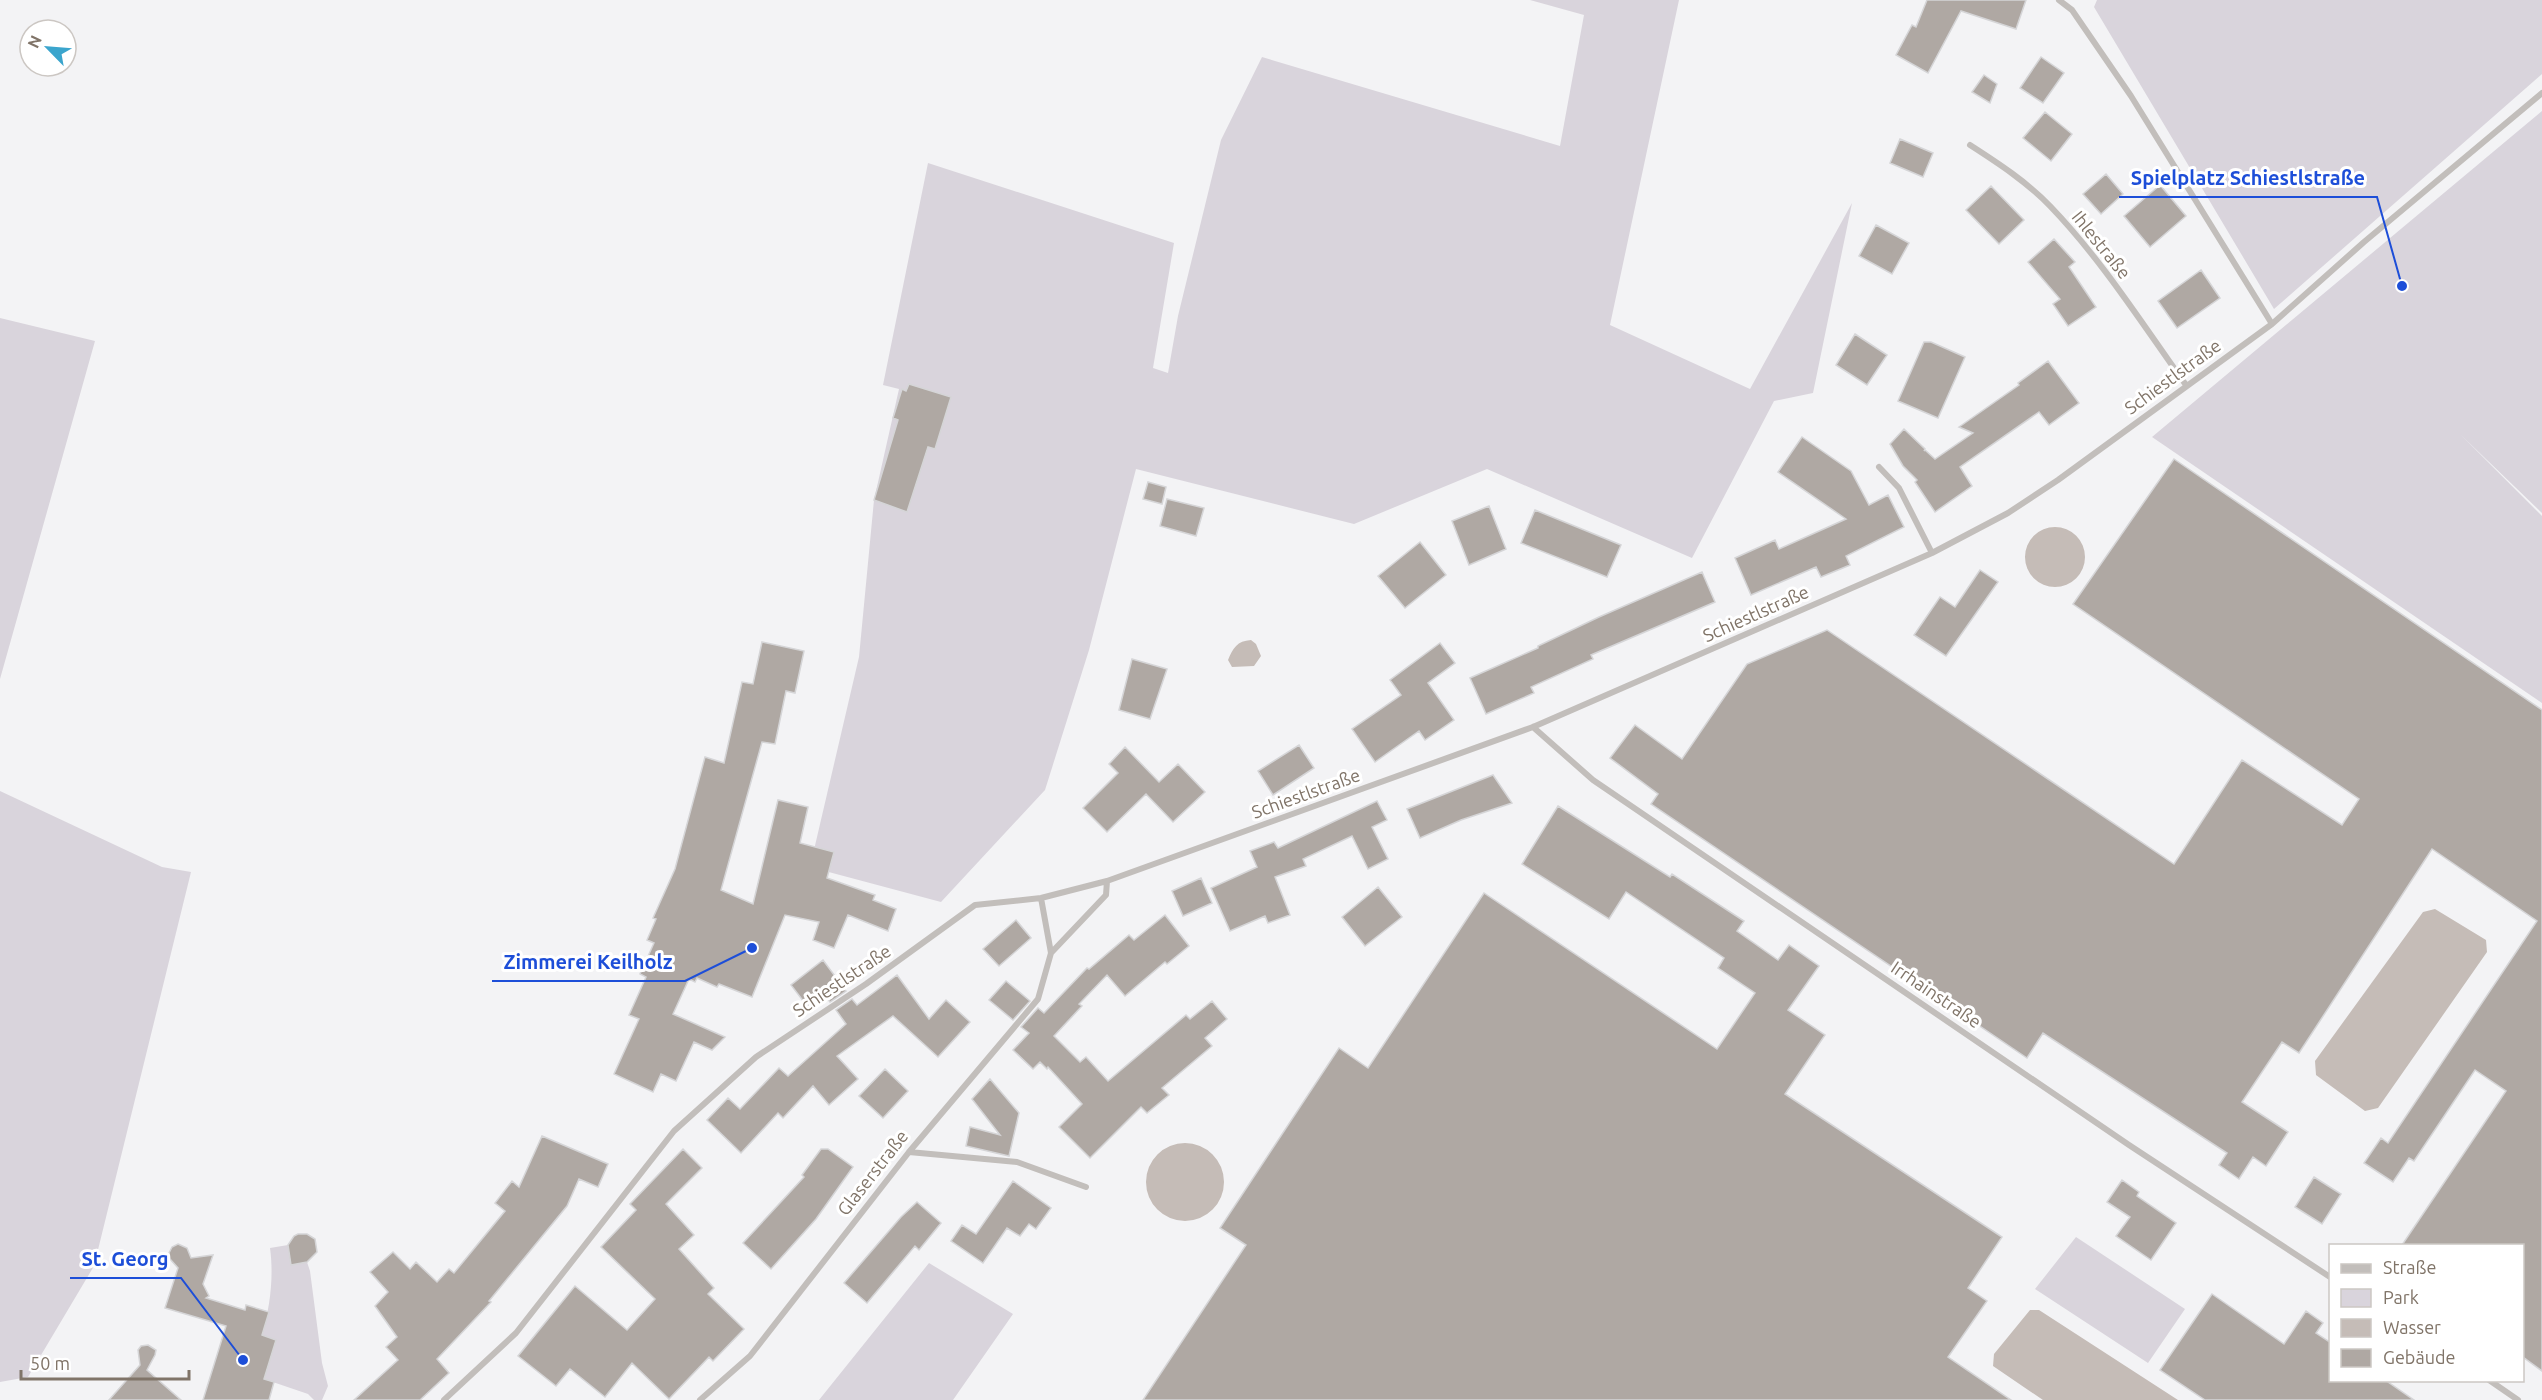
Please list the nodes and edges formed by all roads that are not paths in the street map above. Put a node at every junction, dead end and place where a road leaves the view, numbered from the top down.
1 (2060, 0) edge
2 (2542, 93) edge
3 (1970, 145) dead end
4 (2272, 324) junction
5 (2186, 385) junction
6 (1880, 467) dead end
7 (1932, 553) junction
8 (1533, 727) junction
9 (1107, 881) junction
10 (1041, 898) junction
11 (1051, 953) junction
12 (909, 1152) junction
13 (1086, 1187) dead end
14 (2329, 1275) edge
15 (2492, 1382) edge
16 (444, 1400) edge
17 (700, 1400) edge
18 (2518, 1400) edge

1 - 4 street
2 - 4 street, Schiestlstraße
3 - 5 street, Ihlestraße
4 - 5 street, Schiestlstraße
5 - 7 street, Schiestlstraße
6 - 7 street
7 - 8 street, Schiestlstraße
8 - 9 street, Schiestlstraße
8 - 14 street, Irrhainstraße
9 - 10 street, Schiestlstraße
9 - 11 street, Glaserstraße
10 - 11 street, Glaserstraße
10 - 16 street, Schiestlstraße
11 - 12 street, Glaserstraße
12 - 13 street
12 - 17 street, Glaserstraße
15 - 18 street

